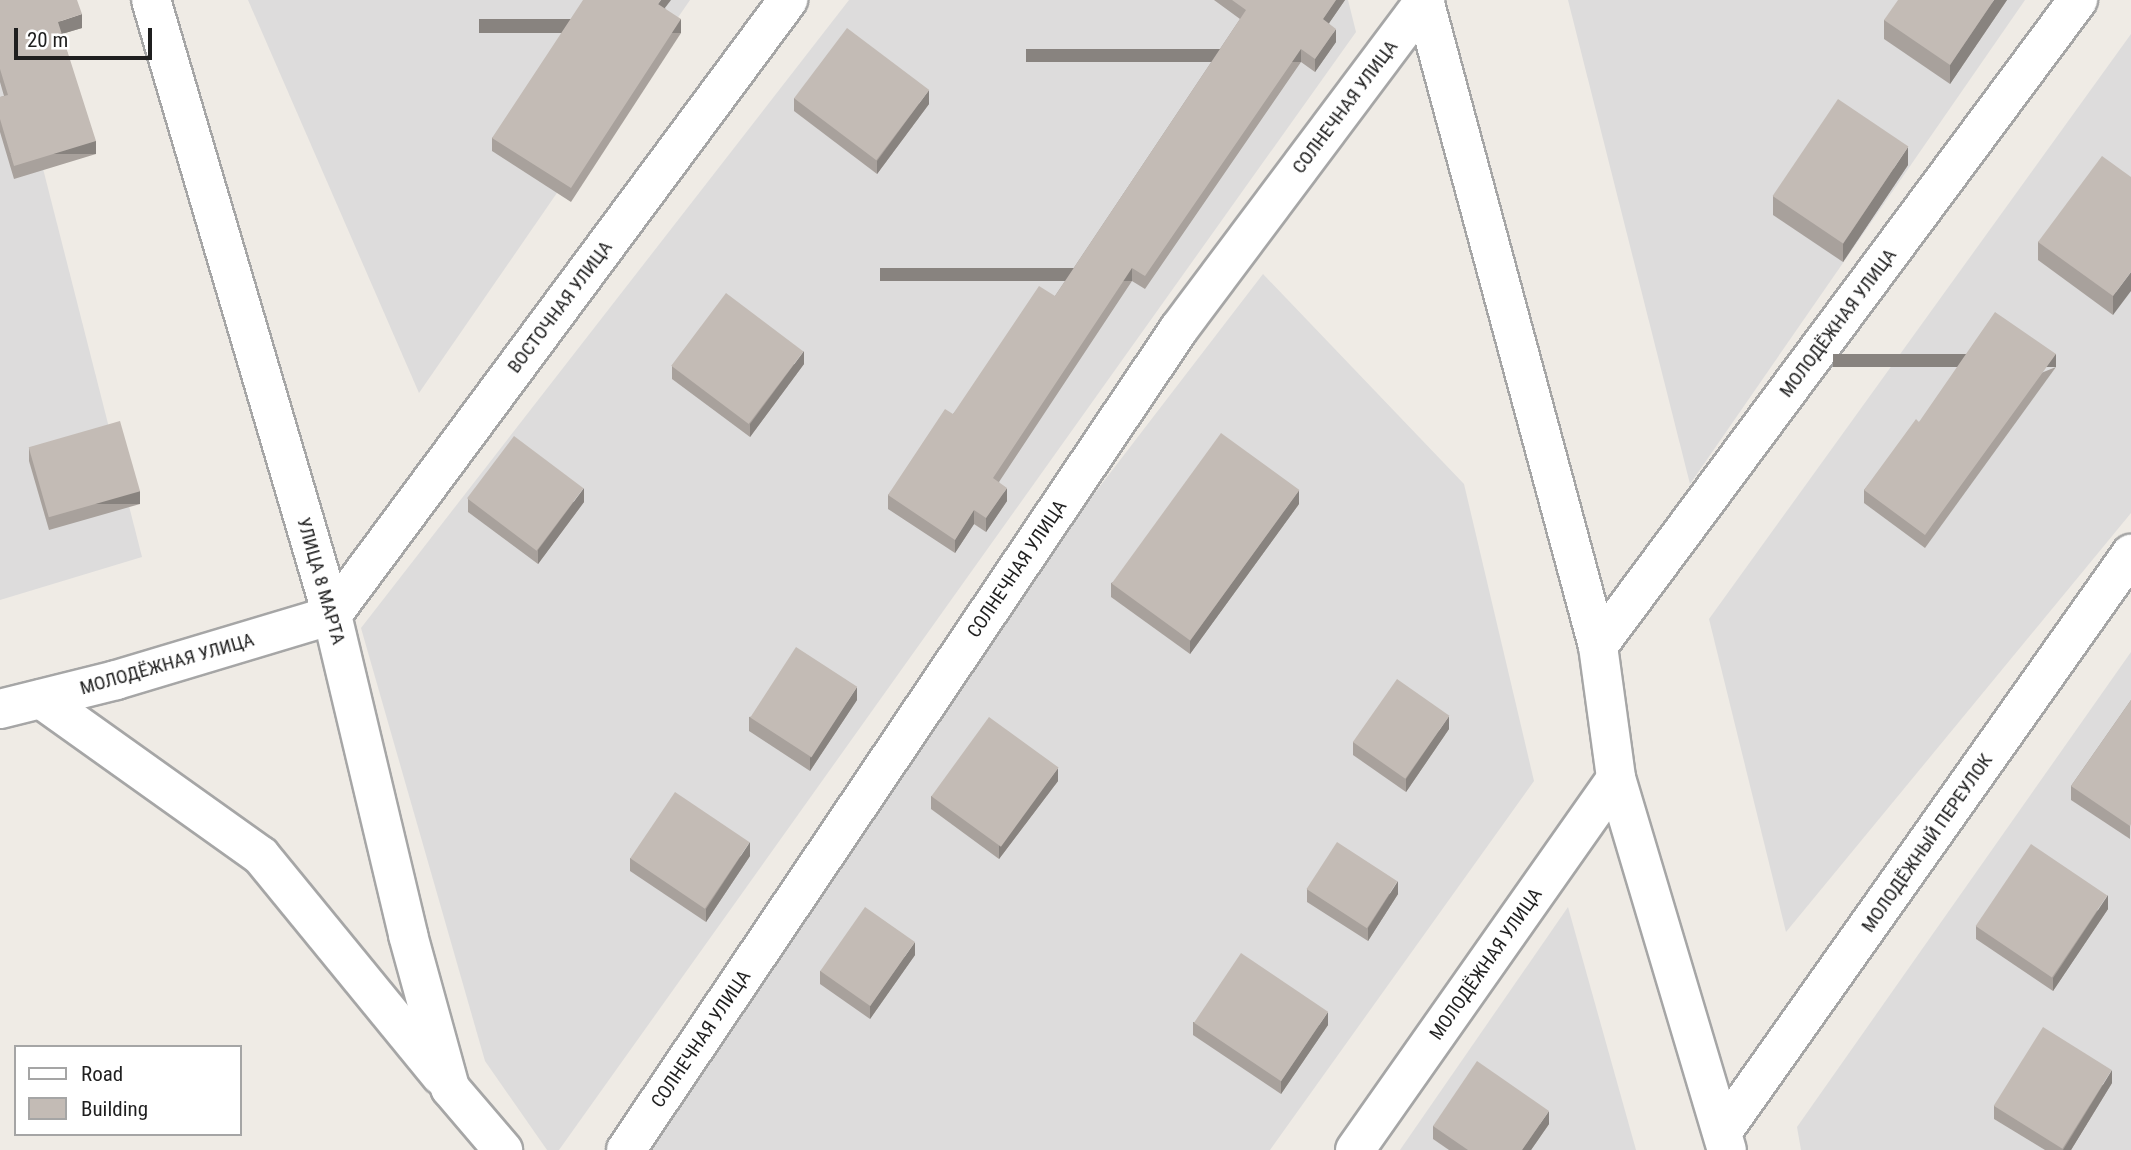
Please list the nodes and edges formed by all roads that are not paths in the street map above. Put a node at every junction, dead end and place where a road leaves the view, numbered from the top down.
1 (151, 0) edge
2 (788, 0) edge
3 (2078, 0) edge
4 (1424, 1) edge
5 (2131, 554) edge
6 (332, 615) junction
7 (1598, 646) junction
8 (41, 699) junction
9 (0, 709) edge
10 (1616, 778) junction
11 (450, 1088) junction
12 (1725, 1141) edge
13 (503, 1150) edge
14 (626, 1150) edge
15 (1355, 1150) edge

1 - 6 street, УЛИЦА 8 МАРТА
2 - 6 street, ВОСТОЧНАЯ УЛИЦА
3 - 7 street, МОЛОДЁЖНАЯ УЛИЦА
4 - 7 street
4 - 14 street, СОЛНЕЧНАЯ УЛИЦА
5 - 12 street, МОЛОДЁЖНЫЙ ПЕРЕУЛОК
6 - 8 street, МОЛОДЁЖНАЯ УЛИЦА
6 - 11 street, УЛИЦА 8 МАРТА
7 - 10 street
8 - 9 street, МОЛОДЁЖНАЯ УЛИЦА
8 - 11 street
10 - 12 street
10 - 15 street, МОЛОДЁЖНАЯ УЛИЦА
11 - 13 street, УЛИЦА 8 МАРТА

